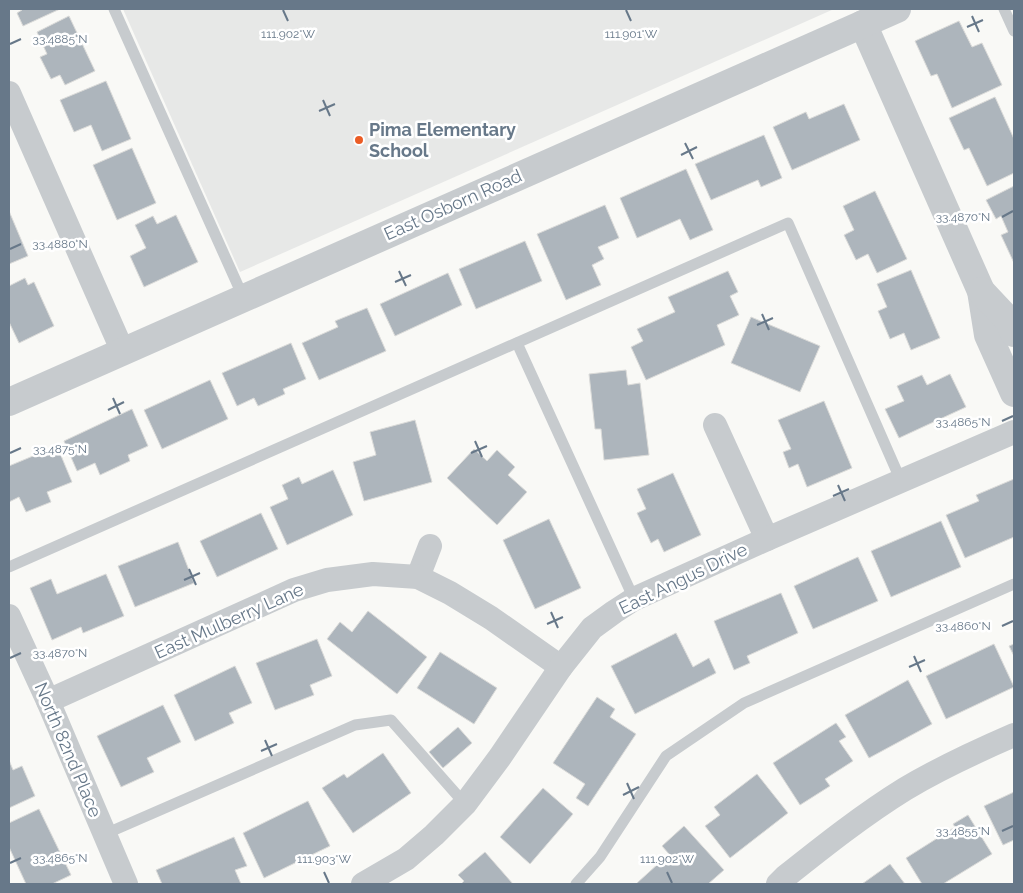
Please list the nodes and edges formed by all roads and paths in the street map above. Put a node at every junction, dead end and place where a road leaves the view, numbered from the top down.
1 (114, 9) edge
2 (897, 9) edge
3 (1004, 9) edge
4 (863, 24) junction
5 (1014, 31) edge
6 (9, 93) edge
7 (981, 291) junction
8 (244, 299) junction
9 (1014, 333) edge
10 (517, 343) junction
11 (123, 352) junction
12 (1014, 393) edge
13 (9, 402) edge
14 (715, 425) dead end
15 (1014, 432) edge
16 (901, 481) junction
17 (767, 539) junction
18 (430, 546) dead end
19 (9, 566) edge
20 (418, 577) junction
21 (1014, 584) edge
22 (634, 599) junction
23 (9, 616) edge
24 (561, 668) junction
25 (48, 701) junction
26 (1014, 735) edge
27 (465, 804) junction
28 (105, 834) junction
29 (126, 884) edge
30 (363, 884) edge
31 (576, 884) edge
32 (778, 884) edge

1 - 8 lane
2 - 4 street, East Osborn Road
3 - 5 lane
4 - 7 street
4 - 8 street, East Osborn Road
6 - 11 street
7 - 9 street
7 - 12 street
8 - 11 street, East Osborn Road
10 - 16 lane
10 - 19 lane
10 - 22 lane
11 - 13 street, East Osborn Road
14 - 17 street
15 - 16 street, East Angus Drive
16 - 17 street, East Angus Drive
17 - 22 street, East Angus Drive
18 - 20 street
20 - 24 street, East Mulberry Lane
20 - 25 street, East Mulberry Lane
21 - 31 lane
22 - 24 street, East Angus Drive
23 - 25 street, North 82nd Place
24 - 27 street, East Angus Drive
25 - 28 street, North 82nd Place
26 - 32 street
27 - 28 lane
27 - 30 street, East Angus Drive
28 - 29 street, North 82nd Place

